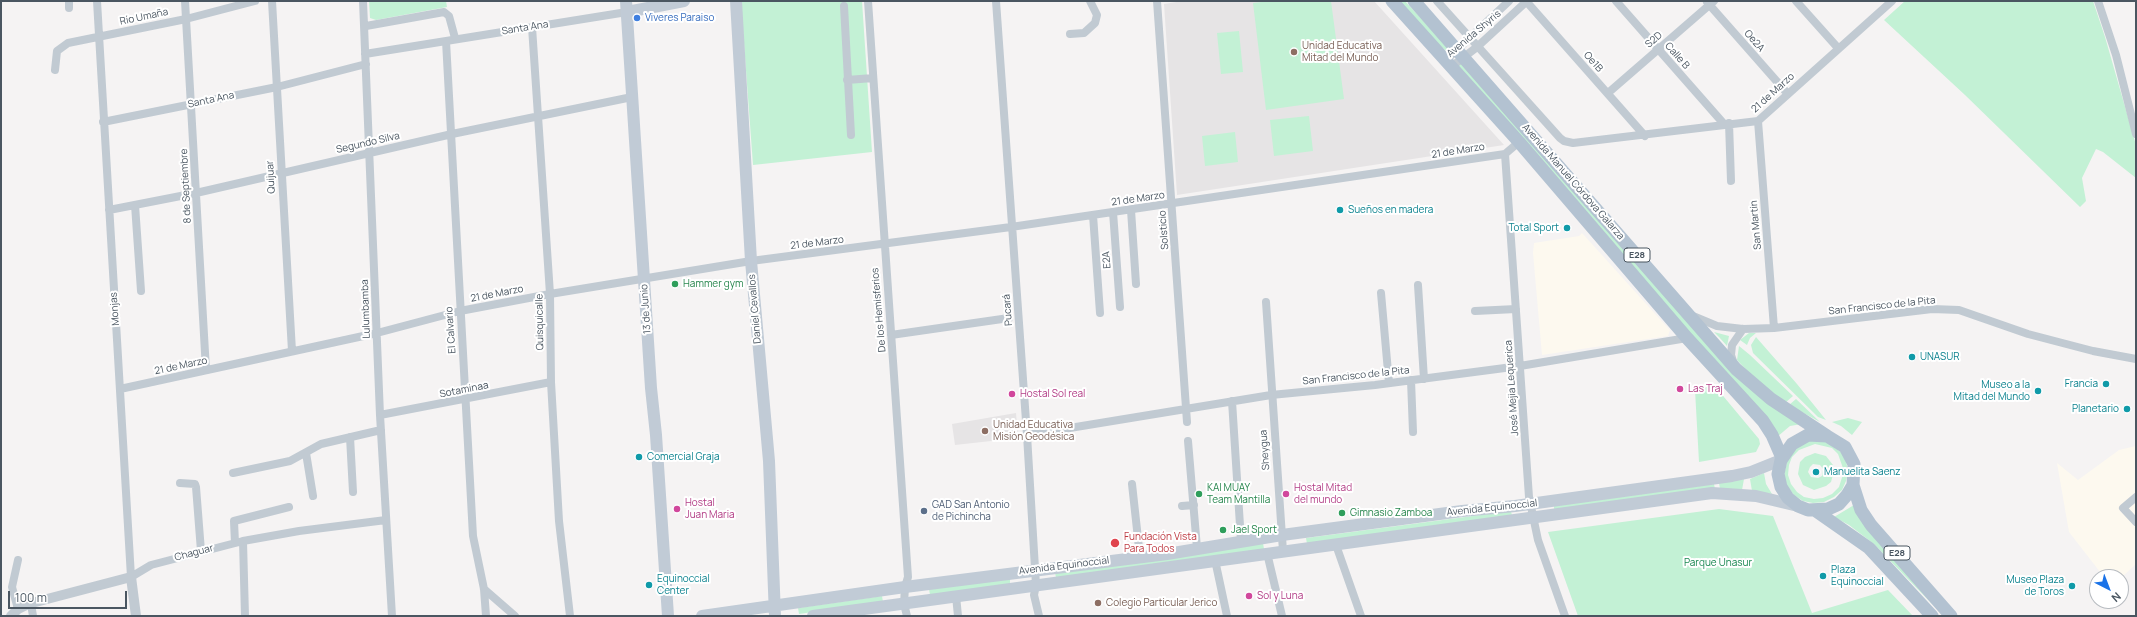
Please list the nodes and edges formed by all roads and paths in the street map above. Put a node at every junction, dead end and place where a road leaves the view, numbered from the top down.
1 (97, 1) edge
2 (185, 1) edge
3 (255, 1) edge
4 (272, 1) edge
5 (363, 1) edge
6 (684, 1) edge
7 (736, 1) edge
8 (868, 1) edge
9 (996, 1) edge
10 (1090, 1) edge
11 (1157, 1) edge
12 (1392, 1) edge
13 (1414, 1) edge
14 (1437, 1) edge
15 (1509, 1) edge
16 (1527, 1) edge
17 (1616, 1) edge
18 (1796, 1) edge
19 (1892, 1) edge
20 (2098, 1) edge
21 (1710, 2) edge
22 (627, 6) edge
23 (844, 6) dead end
24 (186, 19) junction
25 (366, 26) junction
26 (532, 27) junction
27 (1070, 34) dead end
28 (99, 37) junction
29 (1469, 37) junction
30 (455, 38) junction
31 (446, 40) junction
32 (1477, 47) junction
33 (1838, 48) junction
34 (1658, 50) junction
35 (1460, 53) junction
36 (365, 54) junction
37 (366, 64) junction
38 (1448, 64) junction
39 (55, 70) dead end
40 (873, 78) junction
41 (848, 80) junction
42 (277, 87) junction
43 (1608, 93) junction
44 (1787, 93) junction
45 (632, 97) junction
46 (191, 104) junction
47 (537, 115) junction
48 (1758, 121) junction
49 (103, 122) junction
50 (1726, 123) junction
51 (452, 134) junction
52 (2136, 134) edge
53 (851, 135) dead end
54 (1645, 136) junction
55 (1519, 142) junction
56 (369, 153) junction
57 (1505, 154) junction
58 (281, 173) junction
59 (1731, 181) dead end
60 (196, 193) junction
61 (1173, 204) junction
62 (135, 205) junction
63 (109, 210) junction
64 (1131, 210) junction
65 (1113, 212) junction
66 (1093, 215) junction
67 (1011, 227) junction
68 (884, 244) junction
69 (751, 261) junction
70 (644, 278) junction
71 (1136, 284) dead end
72 (1418, 285) dead end
73 (141, 291) dead end
74 (1381, 292) dead end
75 (550, 294) junction
76 (1266, 302) dead end
77 (1120, 307) dead end
78 (1516, 309) junction
79 (460, 311) junction
80 (1100, 312) dead end
81 (1474, 312) dead end
82 (1690, 315) junction
83 (1009, 318) dead end
84 (1774, 328) junction
85 (1743, 329) junction
86 (377, 333) junction
87 (891, 335) junction
88 (1687, 338) junction
89 (292, 351) junction
90 (2136, 359) edge
91 (1520, 366) junction
92 (1736, 369) junction
93 (206, 370) junction
94 (1424, 379) junction
95 (1411, 380) junction
96 (551, 382) junction
97 (1389, 383) junction
98 (120, 389) junction
99 (1271, 395) junction
100 (466, 400) junction
101 (1232, 401) junction
102 (1186, 410) junction
103 (380, 415) junction
104 (1187, 422) dead end
105 (381, 430) junction
106 (1413, 432) dead end
107 (1027, 435) junction
108 (1827, 436) junction
109 (350, 438) junction
110 (1188, 441) dead end
111 (306, 452) junction
112 (1781, 459) junction
113 (233, 474) dead end
114 (180, 483) dead end
115 (1132, 484) dead end
116 (1853, 485) junction
117 (353, 492) dead end
118 (313, 496) dead end
119 (2136, 497) edge
120 (1531, 504) junction
121 (1194, 505) junction
122 (1182, 506) dead end
123 (1798, 506) junction
124 (289, 507) dead end
125 (1816, 511) junction
126 (1534, 518) junction
127 (386, 520) junction
128 (2136, 522) edge
129 (1282, 535) junction
130 (1241, 541) junction
131 (239, 542) junction
132 (1336, 545) junction
133 (1197, 548) junction
134 (201, 551) junction
135 (1283, 551) junction
136 (1267, 553) junction
137 (1140, 557) junction
138 (18, 560) dead end
139 (1215, 560) junction
140 (1035, 570) junction
141 (131, 577) junction
142 (1036, 585) junction
143 (905, 587) junction
144 (484, 589) junction
145 (956, 596) junction
146 (31, 604) junction
147 (904, 604) junction
148 (775, 611) edge
149 (14, 613) edge
150 (1944, 614) edge
151 (33, 616) edge
152 (136, 616) edge
153 (246, 616) edge
154 (392, 616) edge
155 (486, 616) edge
156 (515, 616) edge
157 (570, 616) edge
158 (668, 616) edge
159 (702, 616) edge
160 (813, 616) edge
161 (907, 616) edge
162 (958, 616) edge
163 (1039, 616) edge
164 (1227, 616) edge
165 (1282, 616) edge
166 (1361, 616) edge
167 (1565, 616) edge
168 (1932, 616) edge

1 - 28 street, Monjas
2 - 24 street, 8 de Septiembre
3 - 24 street, Río Umaña
4 - 42 street, Quijuar
5 - 25 street, Lulumbamba
6 - 22 main road, Santa Ana
7 - 69 main road, Daniel Cevallos
8 - 40 street, De los Hemisferios
9 - 67 street, Pucará
10 - 27 street
11 - 61 street, Solsticio
12 - 38 main road, Avenida Manuel Córdova Galarza / E28
13 - 35 main road, Avenida Manuel Córdova Galarza / E28
14 - 29 street, 21 de Marzo
15 - 29 street, Avenida Shyris
16 - 32 street, Avenida Shyris
16 - 43 street, Oe1B
17 - 34 street, Calle B
18 - 33 street
19 - 33 street, 21 de Marzo
20 - 52 street
21 - 34 street, S2D
21 - 44 street, Oe2A
22 - 26 street, Santa Ana
22 - 45 main road, 13 de Junio
23 - 41 street
24 - 28 street, Río Umaña
24 - 46 street, 8 de Septiembre
25 - 30 street
25 - 36 street, Lulumbamba
26 - 30 street, Santa Ana
26 - 47 street, Quisquicalle
28 - 39 street, Río Umaña
28 - 49 street, Monjas
29 - 32 street, 21 de Marzo
29 - 35 street, Avenida Shyris
30 - 31 street, Santa Ana
31 - 36 street, Santa Ana
31 - 51 street, El Calvario
32 - 35 street, Avenida Shyris
32 - 54 street, 21 de Marzo
33 - 44 street, 21 de Marzo
34 - 43 street, S2D
34 - 50 street, Calle B
35 - 38 street, Avenida Shyris
35 - 82 main road, Avenida Manuel Córdova Galarza / E28
36 - 37 street, Lulumbamba
37 - 42 street, Santa Ana
37 - 56 street, Lulumbamba
38 - 55 main road, Avenida Manuel Córdova Galarza / E28
40 - 41 street
40 - 68 street, De los Hemisferios
41 - 53 street
42 - 46 street, Santa Ana
42 - 58 street, Quijuar
43 - 54 street, Oe1B
44 - 48 street, 21 de Marzo
45 - 47 street, Segundo Silva
45 - 70 main road, 13 de Junio
46 - 49 street, Santa Ana
46 - 60 street, 8 de Septiembre
47 - 51 street, Segundo Silva
47 - 75 street, Quisquicalle
48 - 50 street, 21 de Marzo
48 - 84 street, San Martin
49 - 63 street, Monjas
50 - 54 street, 21 de Marzo
50 - 59 street
51 - 56 street, Segundo Silva
51 - 79 street, El Calvario
55 - 57 street
55 - 88 main road, Avenida Manuel Córdova Galarza / E28
56 - 58 street, Segundo Silva
56 - 86 street, Lulumbamba
57 - 61 street, 21 de Marzo
57 - 78 street, José Mejia Lequerica
58 - 60 street, Segundo Silva
58 - 89 street, Quijuar
60 - 62 street, Segundo Silva
60 - 93 street, 8 de Septiembre
61 - 64 street, 21 de Marzo
61 - 102 street, Solsticio
62 - 63 street, Segundo Silva
62 - 73 street
63 - 98 street, Monjas
64 - 65 street, 21 de Marzo
64 - 71 street
65 - 66 street, 21 de Marzo
65 - 77 street, E2A
66 - 67 street, 21 de Marzo
66 - 80 street
67 - 68 street, 21 de Marzo
67 - 107 street, Pucará
68 - 69 street, 21 de Marzo
68 - 87 street, De los Hemisferios
69 - 70 street, 21 de Marzo
69 - 148 main road, Daniel Cevallos
70 - 75 street, 21 de Marzo
70 - 158 main road, 13 de Junio
72 - 94 street
74 - 97 street
75 - 79 street, 21 de Marzo
75 - 96 street, Quisquicalle
76 - 99 street, Sheygua
78 - 81 street
78 - 91 street, José Mejia Lequerica
79 - 86 street, 21 de Marzo
79 - 100 street, El Calvario
82 - 85 street, San Francisco de la Pita
82 - 92 main road, Avenida Manuel Córdova Galarza / E28
83 - 87 street
84 - 85 street, San Francisco de la Pita
84 - 90 street, San Francisco de la Pita
85 - 92 street
86 - 89 street, 21 de Marzo
86 - 103 street, Lulumbamba
87 - 143 street, De los Hemisferios
88 - 91 street, San Francisco de la Pita
88 - 112 main road, Avenida Manuel Córdova Galarza / E28
89 - 93 street, 21 de Marzo
91 - 94 street, San Francisco de la Pita
91 - 120 street, José Mejia Lequerica
92 - 108 main road, Avenida Manuel Córdova Galarza / E28
93 - 98 street, 21 de Marzo
94 - 95 street, San Francisco de la Pita
95 - 97 street, San Francisco de la Pita
95 - 106 street
96 - 100 street, Sotaminaa
96 - 157 street, Quisquicalle
97 - 99 street, San Francisco de la Pita
98 - 141 street, Monjas
99 - 101 street, San Francisco de la Pita
99 - 129 street, Sheygua
100 - 103 street, Sotaminaa
100 - 144 street, El Calvario
101 - 102 street, San Francisco de la Pita
101 - 130 street
102 - 104 street, Solsticio
102 - 107 street, San Francisco de la Pita
103 - 105 street, Lulumbamba
105 - 109 street
105 - 127 street, Lulumbamba
107 - 140 street, Pucará
108 - 112 main road
108 - 116 main road, E28
109 - 111 street
109 - 117 street
110 - 121 street
111 - 113 street
111 - 118 street
112 - 120 main road, Avenida Equinoccial
112 - 123 main road, E28
114 - 134 street
115 - 137 street
116 - 125 main road
116 - 150 main road, E28
119 - 128 street
120 - 126 street, José Mejia Lequerica
120 - 129 main road, Avenida Equinoccial
121 - 122 street
121 - 133 street
123 - 125 main road, E28
123 - 126 main road, Avenida Equinoccial
124 - 131 street
125 - 168 main road, E28
126 - 132 main road, Avenida Equinoccial
126 - 167 street, José Mejia Lequerica
127 - 131 street, Chaguar
127 - 154 street, Lulumbamba
129 - 130 main road, Avenida Equinoccial
129 - 135 street, Sheygua
130 - 133 main road, Avenida Equinoccial
131 - 134 street, Chaguar
131 - 153 street
132 - 135 main road, Avenida Equinoccial
132 - 166 street
133 - 137 main road, Avenida Equinoccial
134 - 141 street, Chaguar
135 - 136 main road, Avenida Equinoccial
136 - 139 main road, Avenida Equinoccial
136 - 165 street
137 - 140 main road, Avenida Equinoccial
138 - 149 street
139 - 142 main road, Avenida Equinoccial
139 - 164 street
140 - 142 street, Pucará
140 - 143 main road, Avenida Equinoccial
141 - 146 street, Chaguar
141 - 152 street, Monjas
142 - 145 main road, Avenida Equinoccial
142 - 163 street, Pucará
143 - 147 street, De los Hemisferios
143 - 148 main road, Avenida Equinoccial
144 - 155 street, El Calvario
144 - 156 street
145 - 147 main road, Avenida Equinoccial
145 - 162 street
146 - 149 street, Chaguar
146 - 151 street
147 - 160 main road, Avenida Equinoccial
147 - 161 street, De los Hemisferios
148 - 159 main road, Avenida Equinoccial

